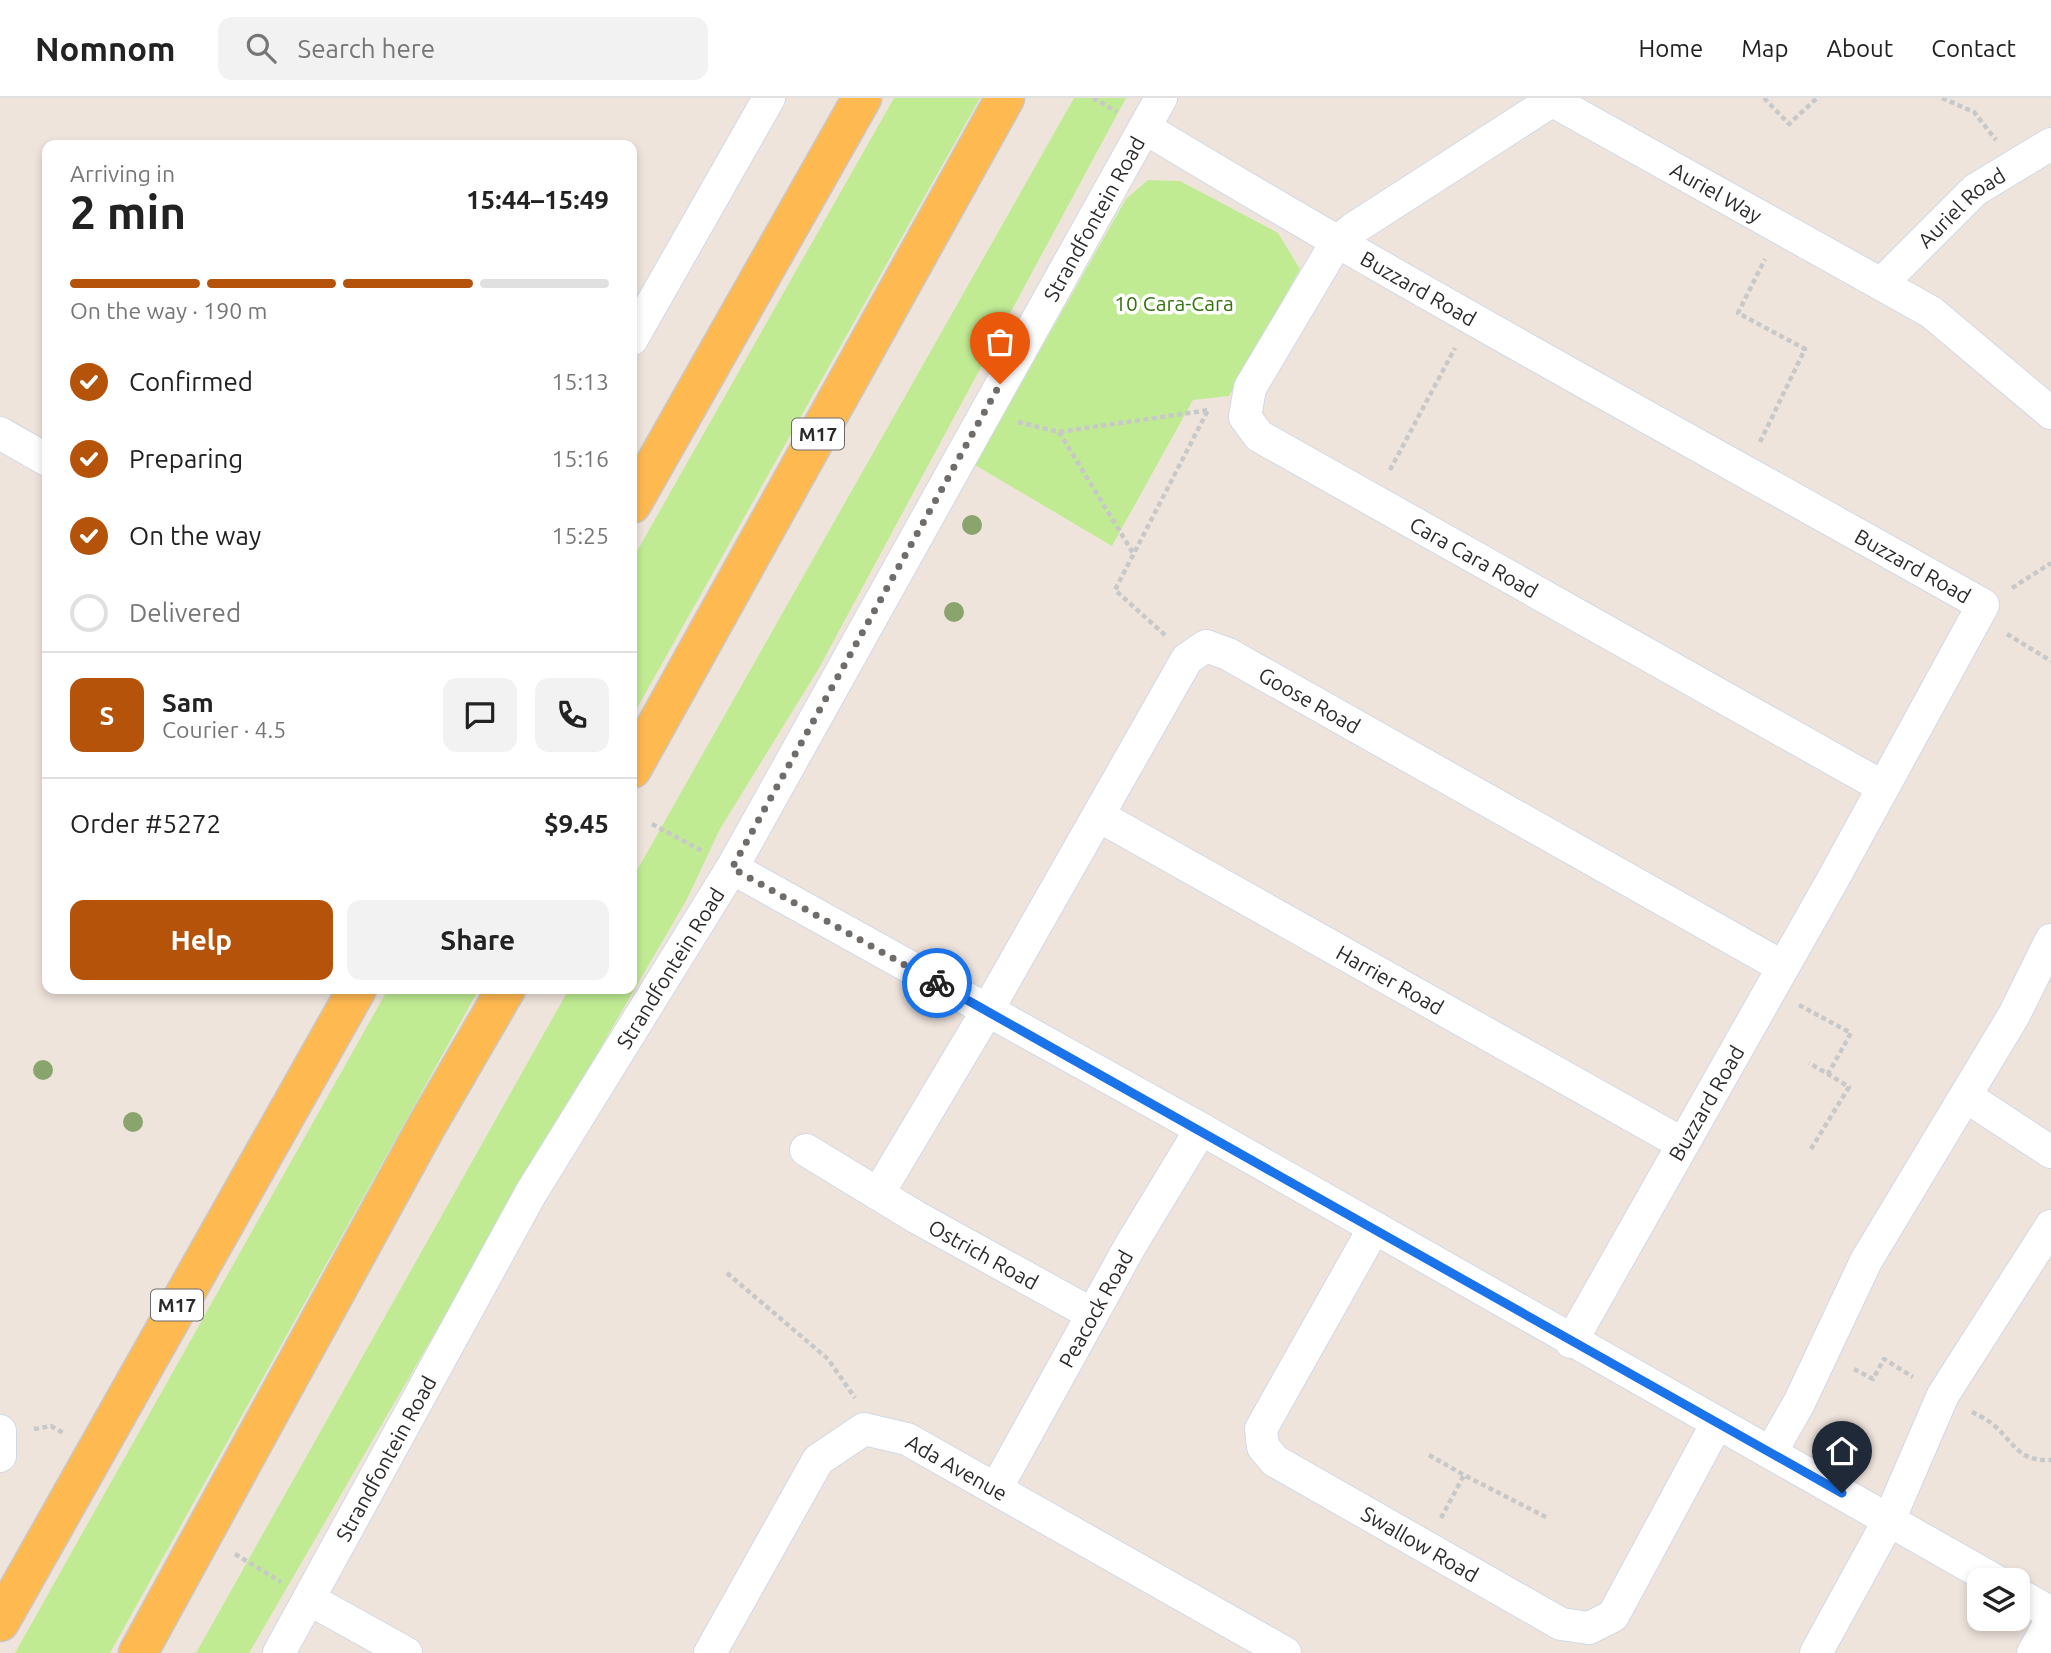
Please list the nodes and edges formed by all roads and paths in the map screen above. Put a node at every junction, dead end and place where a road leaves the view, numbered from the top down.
1 (769, 98) edge
2 (862, 98) edge
3 (1005, 98) edge
4 (1161, 98) edge
5 (1764, 98) edge
6 (1817, 98) edge
7 (1942, 98) edge
8 (1555, 99) edge
9 (1145, 128) junction
10 (2051, 145) edge
11 (2015, 165) junction
12 (1781, 227) junction
13 (1336, 243) junction
14 (1882, 283) junction
15 (1472, 316) junction
16 (637, 330) edge
17 (987, 408) junction
18 (1208, 410) junction
19 (2051, 413) edge
20 (1245, 417) junction
21 (1059, 432) junction
22 (0, 433) edge
23 (42, 457) edge
24 (1745, 471) junction
25 (637, 495) edge
26 (1373, 502) junction
27 (1134, 554) junction
28 (2051, 563) edge
29 (1983, 605) junction
30 (1187, 659) junction
31 (2051, 661) edge
32 (637, 760) edge
33 (1883, 787) junction
34 (1099, 816) junction
35 (652, 824) dead end
36 (732, 868) junction
37 (2051, 940) edge
38 (1776, 979) junction
39 (354, 994) edge
40 (503, 994) edge
41 (987, 1011) junction
42 (1809, 1063) dead end
43 (1828, 1074) junction
44 (1967, 1097) junction
45 (1201, 1129) junction
46 (1683, 1144) junction
47 (1811, 1149) dead end
48 (806, 1150) dead end
49 (2051, 1152) edge
50 (878, 1194) junction
51 (2051, 1226) edge
52 (1374, 1228) junction
53 (727, 1273) dead end
54 (1092, 1314) junction
55 (1571, 1342) junction
56 (1716, 1425) junction
57 (864, 1429) junction
58 (1771, 1452) junction
59 (1429, 1455) dead end
60 (1464, 1475) junction
61 (996, 1489) junction
62 (1546, 1517) dead end
63 (1889, 1520) junction
64 (1424, 1549) junction
65 (233, 1553) dead end
66 (1973, 1568) edge
67 (309, 1599) junction
68 (2030, 1601) edge
69 (2051, 1613) edge
70 (2051, 1621) edge
71 (0, 1622) edge
72 (138, 1653) edge
73 (279, 1653) edge
74 (406, 1653) edge
75 (710, 1653) edge
76 (1285, 1653) edge
77 (1816, 1653) edge
78 (2033, 1653) edge

1 - 16 street
2 - 25 main road
3 - 32 main road, M17
4 - 9 street, Strandfontein Road
5 - 6 path
7 - 11 path
8 - 12 street, Auriel Way
8 - 13 street
9 - 13 street, Buzzard Road
9 - 17 street, Strandfontein Road
10 - 11 street, Auriel Road
11 - 14 street, Auriel Road
12 - 14 street, Auriel Way
12 - 24 path
13 - 15 street, Buzzard Road
13 - 20 street
14 - 19 street, Auriel Way
15 - 24 street, Buzzard Road
15 - 26 path
17 - 21 path
17 - 36 street, Strandfontein Road
18 - 20 path
18 - 21 path
18 - 27 path
20 - 26 street, Cara Cara Road
21 - 27 path
22 - 23 street
24 - 29 street, Buzzard Road
26 - 33 street, Cara Cara Road
27 - 30 path
28 - 29 path
29 - 31 path
29 - 33 street, Buzzard Road
30 - 34 street
30 - 38 street, Goose Road
33 - 38 street, Buzzard Road
34 - 41 street
34 - 46 street, Harrier Road
35 - 36 path
36 - 41 street
36 - 67 street, Strandfontein Road
37 - 44 street
38 - 43 path
38 - 46 street, Buzzard Road
39 - 71 main road, M17
40 - 72 main road
41 - 45 street
41 - 50 street
42 - 43 path
43 - 47 path
44 - 49 street
44 - 58 street
45 - 52 street
45 - 54 street, Peacock Road
46 - 55 street, Buzzard Road
48 - 50 street, Ostrich Road
50 - 54 street, Ostrich Road
51 - 63 street
52 - 55 street
52 - 64 street, Swallow Road
53 - 57 path
54 - 61 street, Peacock Road
55 - 56 street
56 - 58 street
56 - 64 street, Swallow Road
57 - 61 street, Ada Avenue
57 - 75 street
58 - 63 street
59 - 60 path
60 - 62 path
60 - 64 path
61 - 76 street, Ada Avenue
63 - 66 street
63 - 77 street
65 - 67 path
67 - 73 street, Strandfontein Road
67 - 74 street
68 - 69 street
70 - 78 street

